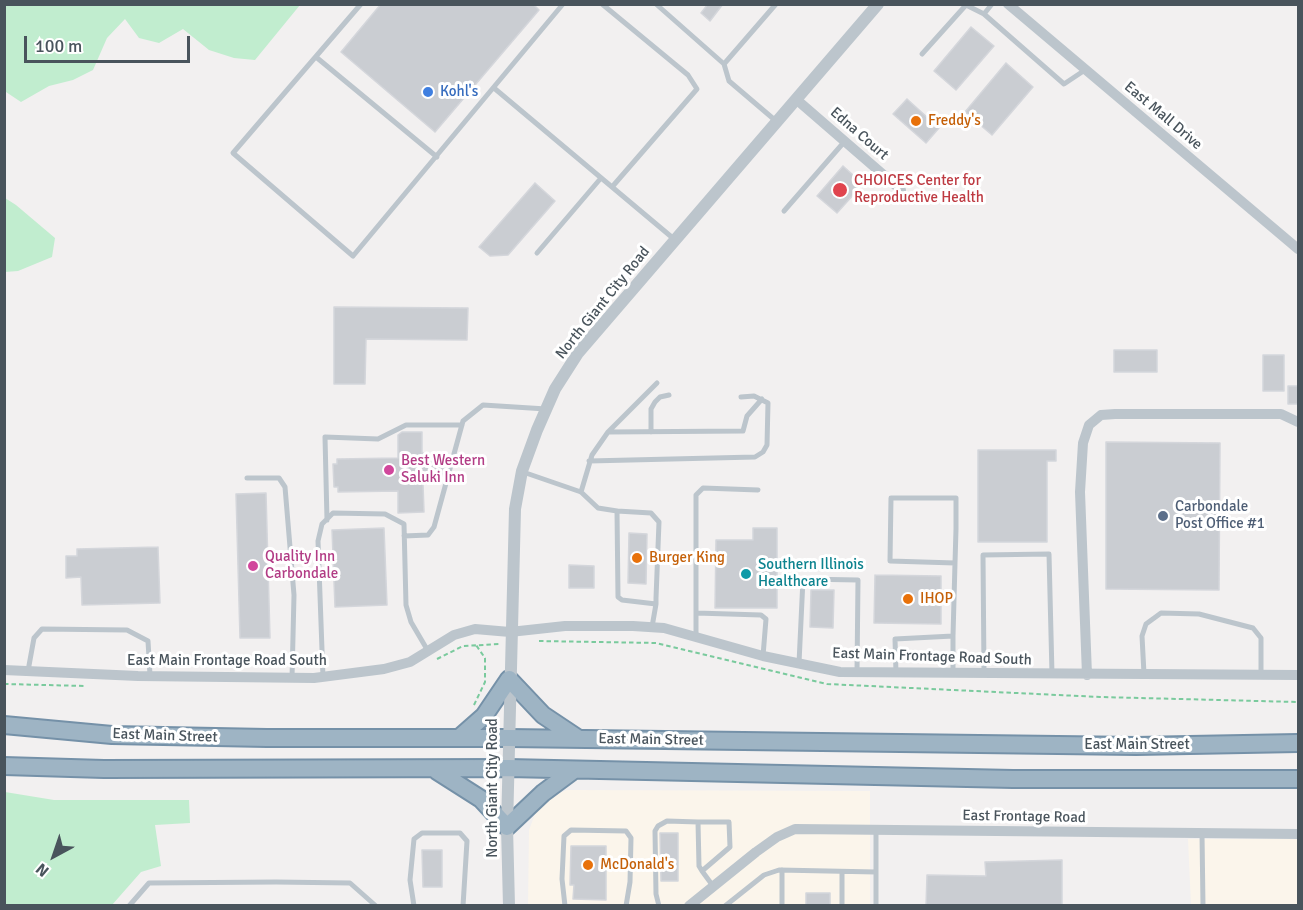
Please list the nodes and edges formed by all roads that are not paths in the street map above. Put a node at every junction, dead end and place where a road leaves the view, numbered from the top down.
1 (361, 4) edge
2 (563, 4) edge
3 (602, 4) edge
4 (656, 4) edge
5 (776, 4) edge
6 (878, 4) edge
7 (992, 4) edge
8 (1008, 4) edge
9 (984, 14) junction
10 (921, 54) dead end
11 (316, 57) junction
12 (724, 64) junction
13 (1085, 69) junction
14 (494, 88) junction
15 (797, 100) junction
16 (777, 122) junction
17 (845, 141) junction
18 (437, 157) junction
19 (601, 178) junction
20 (612, 187) junction
21 (901, 190) dead end
22 (784, 211) dead end
23 (674, 240) junction
24 (1299, 249) edge
25 (537, 253) dead end
26 (657, 383) dead end
27 (669, 395) dead end
28 (741, 397) dead end
29 (762, 399) junction
30 (546, 409) junction
31 (1299, 422) edge
32 (462, 425) junction
33 (608, 432) junction
34 (651, 432) junction
35 (589, 461) junction
36 (522, 471) junction
37 (247, 478) dead end
38 (758, 490) dead end
39 (581, 492) junction
40 (617, 511) junction
41 (327, 520) junction
42 (404, 536) junction
43 (955, 563) junction
44 (656, 604) junction
45 (696, 613) junction
46 (652, 627) junction
47 (510, 632) junction
48 (953, 636) junction
49 (696, 637) junction
50 (428, 651) junction
51 (763, 656) junction
52 (799, 663) junction
53 (4, 670) edge
54 (857, 672) junction
55 (28, 673) junction
56 (896, 673) junction
57 (953, 674) junction
58 (984, 674) junction
59 (1052, 675) junction
60 (1087, 675) junction
61 (1144, 675) junction
62 (1262, 675) junction
63 (1299, 675) edge
64 (150, 676) junction
65 (323, 677) junction
66 (292, 678) junction
67 (509, 679) junction
68 (4, 725) edge
69 (459, 738) junction
70 (508, 738) junction
71 (580, 739) junction
72 (1299, 743) edge
73 (4, 766) edge
74 (508, 768) junction
75 (434, 769) junction
76 (574, 770) junction
77 (1299, 779) edge
78 (698, 822) junction
79 (507, 827) junction
80 (876, 830) junction
81 (1202, 834) junction
82 (1299, 834) edge
83 (782, 870) junction
84 (702, 871) junction
85 (842, 872) junction
86 (876, 872) junction
87 (713, 886) junction
88 (463, 905) edge
89 (129, 906) edge
90 (376, 906) edge
91 (414, 906) edge
92 (509, 906) edge
93 (565, 906) edge
94 (626, 906) edge
95 (659, 906) edge
96 (689, 906) edge
97 (724, 906) edge
98 (782, 906) edge
99 (842, 906) edge
100 (876, 906) edge
101 (1203, 906) edge

1 - 11 lane
2 - 14 lane
3 - 20 lane
4 - 12 lane
5 - 12 lane
6 - 15 street, North Giant City Road
7 - 9 lane
8 - 13 street, East Mall Drive
9 - 10 lane
9 - 13 lane
11 - 18 lane
11 - 18 lane
12 - 16 lane
13 - 24 street, East Mall Drive
14 - 18 lane
14 - 19 lane
15 - 16 street, North Giant City Road
15 - 17 street, Edna Court
16 - 23 street, North Giant City Road
17 - 21 street, Edna Court
17 - 22 lane
19 - 20 lane
19 - 25 lane
20 - 23 lane
23 - 30 street, North Giant City Road
26 - 33 lane
27 - 34 lane
28 - 29 lane
29 - 34 lane
29 - 35 lane
30 - 32 lane
30 - 36 street, North Giant City Road
31 - 60 street
32 - 41 lane
32 - 42 lane
33 - 34 lane
33 - 35 lane
35 - 39 lane
36 - 39 lane
36 - 47 street, North Giant City Road
37 - 66 lane
38 - 45 lane
39 - 40 lane
40 - 44 lane
40 - 44 lane
41 - 42 lane
41 - 65 lane
42 - 50 lane
43 - 43 lane
43 - 48 lane
44 - 46 lane
45 - 49 lane
45 - 51 lane
46 - 47 street, East Main Frontage Road South
46 - 49 street, East Main Frontage Road South
47 - 50 street, East Main Frontage Road South
47 - 67 street, North Giant City Road
48 - 56 lane
48 - 57 lane
49 - 51 street, East Main Frontage Road South
50 - 65 street, East Main Frontage Road South
51 - 52 street, East Main Frontage Road South
52 - 54 street, East Main Frontage Road South
52 - 54 lane
53 - 55 street, East Main Frontage Road South
54 - 56 street, East Main Frontage Road South
55 - 64 street, East Main Frontage Road South
55 - 64 lane
56 - 57 street, East Main Frontage Road South
57 - 58 street, East Main Frontage Road South
58 - 59 street, East Main Frontage Road South
58 - 59 lane
59 - 60 street, East Main Frontage Road South
60 - 61 street, East Main Frontage Road South
61 - 62 street, East Main Frontage Road South
61 - 62 lane
62 - 63 street, East Main Frontage Road South
64 - 66 street, East Main Frontage Road South
65 - 66 street, East Main Frontage Road South
67 - 69 highway
67 - 70 street, North Giant City Road
67 - 71 highway
68 - 69 highway, East Main Street
69 - 70 highway, East Main Street
70 - 71 highway, East Main Street
70 - 74 street, North Giant City Road
71 - 72 highway, East Main Street
73 - 75 highway, East Main Street
74 - 75 highway, East Main Street
74 - 76 highway, East Main Street
74 - 79 street, North Giant City Road
75 - 79 highway
76 - 77 highway, East Main Street
76 - 79 highway
78 - 84 lane
78 - 84 lane
78 - 95 lane
79 - 92 street, North Giant City Road
80 - 81 street, East Frontage Road
80 - 86 lane
80 - 87 street, East Frontage Road
81 - 82 street, East Frontage Road
81 - 101 lane
83 - 85 lane
83 - 97 lane
83 - 98 lane
84 - 87 lane
85 - 86 lane
85 - 99 lane
86 - 100 lane
87 - 96 street, East Frontage Road
88 - 91 lane
89 - 90 lane
93 - 94 lane

